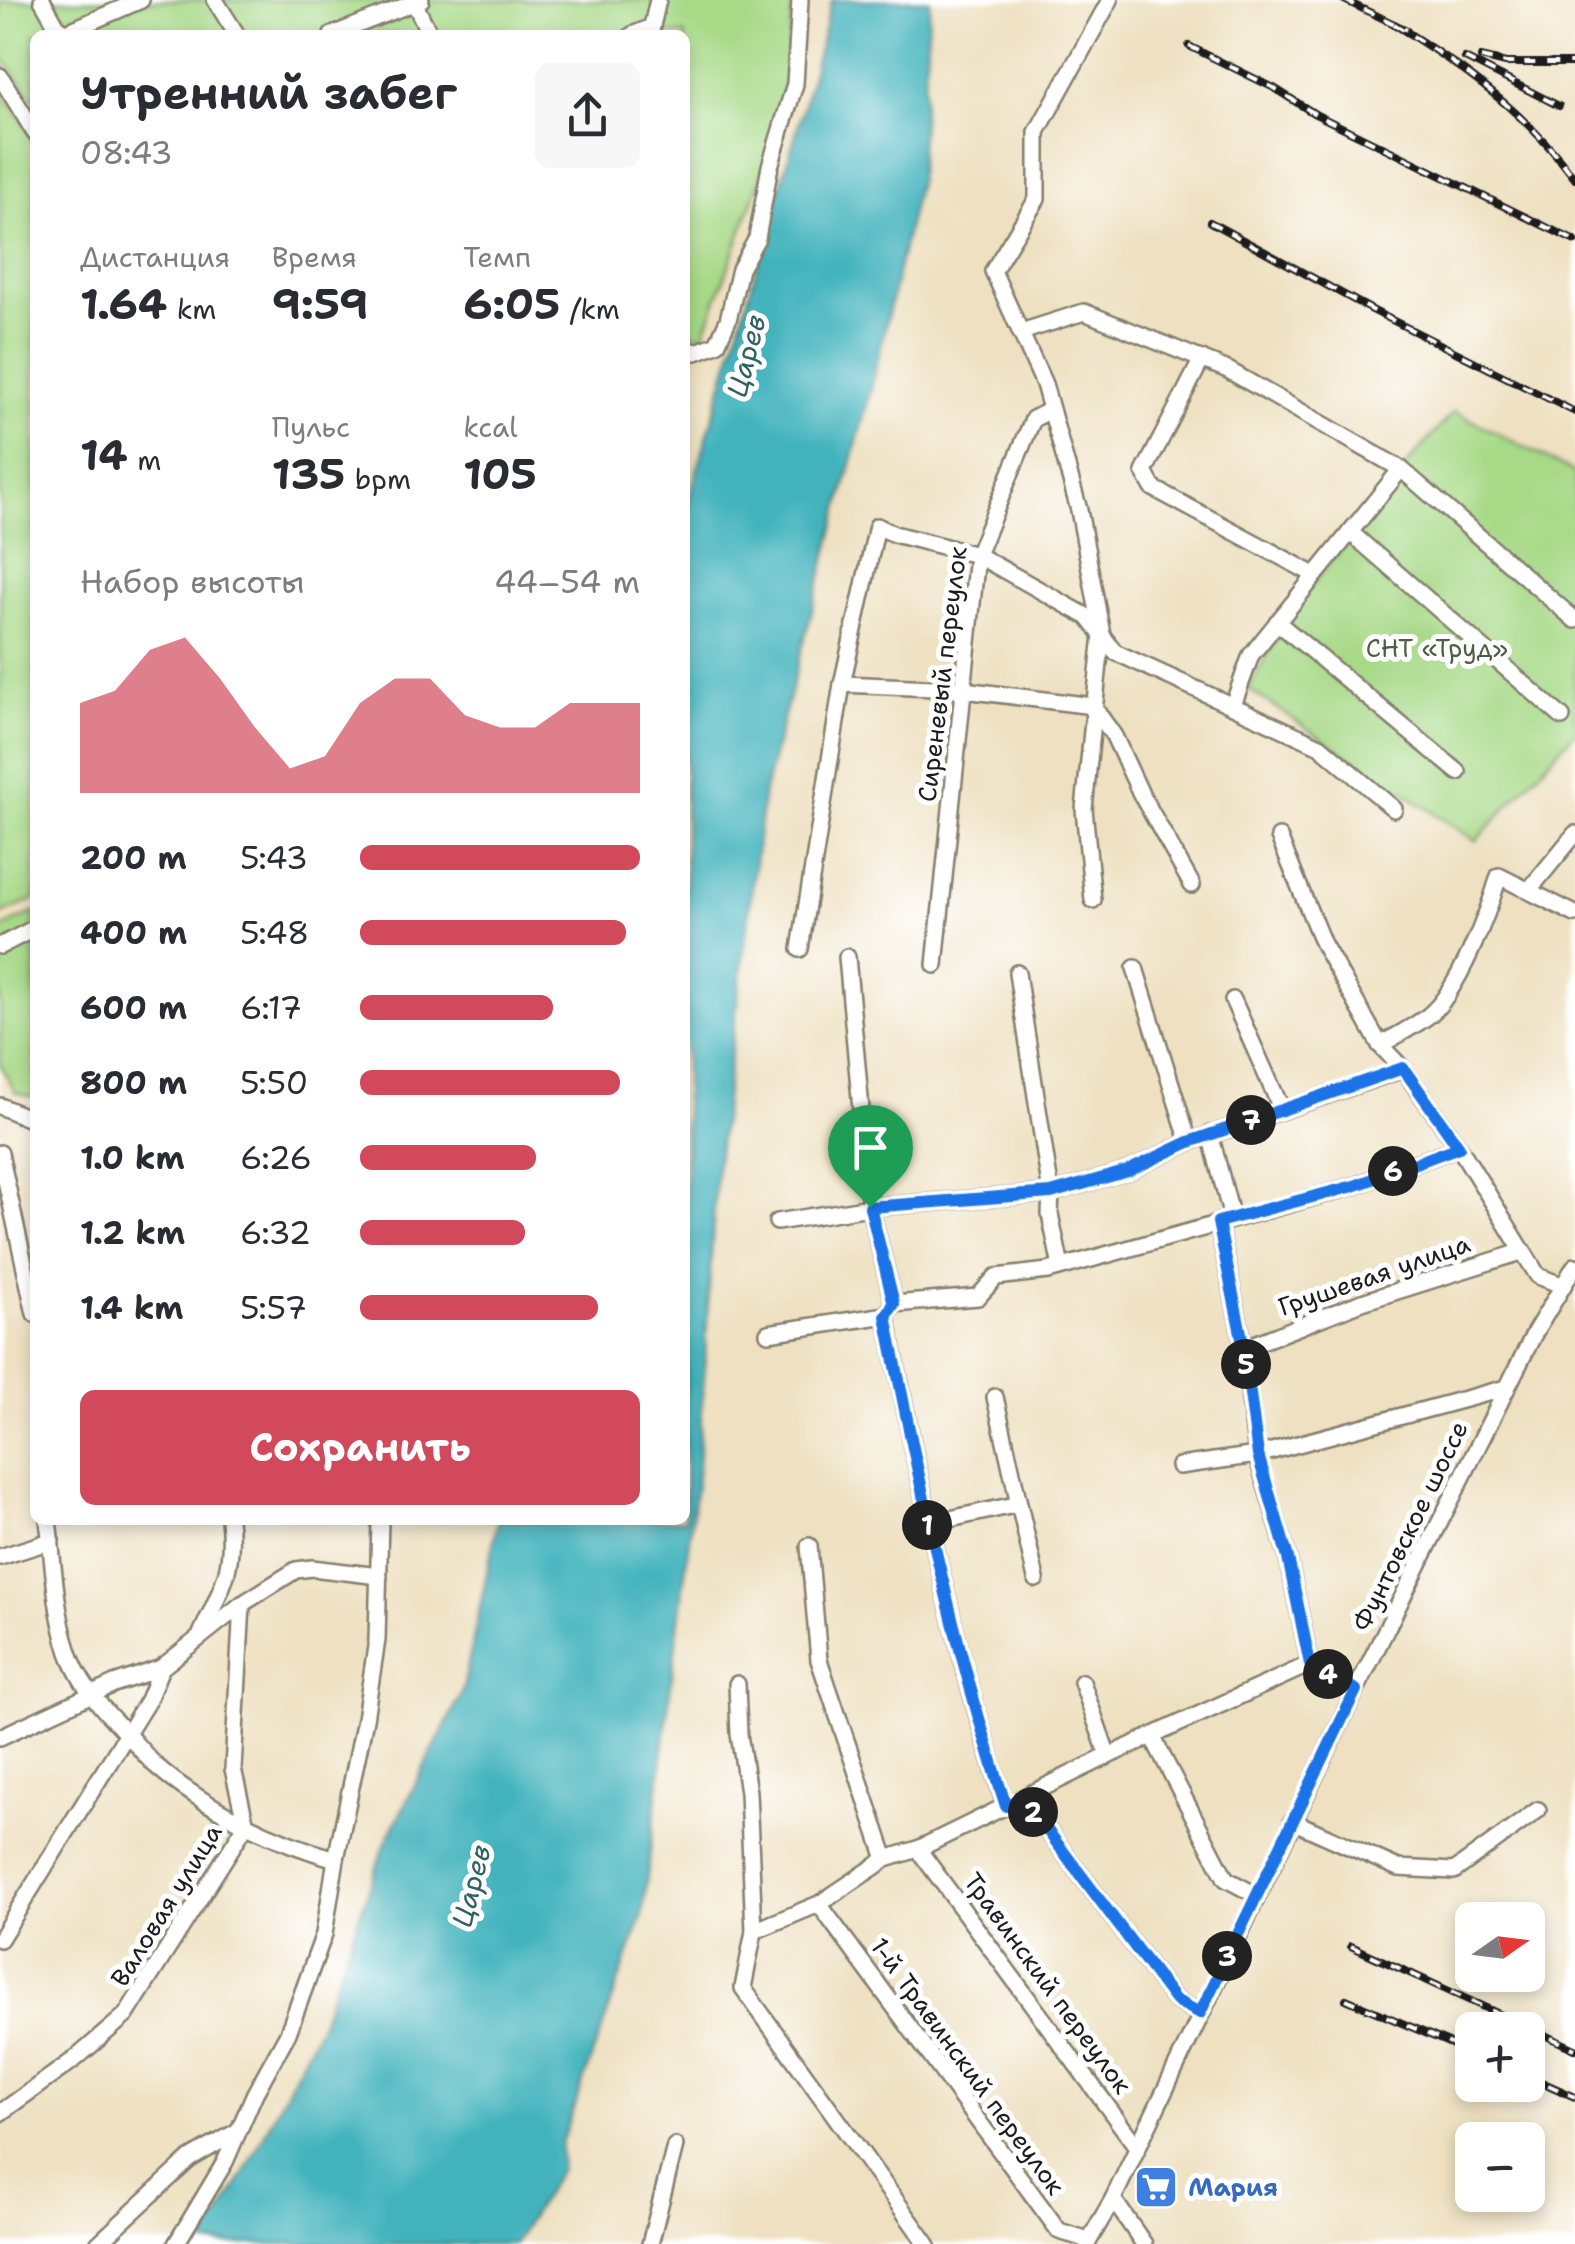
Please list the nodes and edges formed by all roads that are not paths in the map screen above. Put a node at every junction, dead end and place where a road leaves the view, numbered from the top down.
1 (42, 0) edge
2 (141, 0) edge
3 (215, 0) edge
4 (658, 0) edge
5 (800, 0) edge
6 (1110, 0) edge
7 (416, 1) edge
8 (62, 30) edge
9 (72, 30) edge
10 (234, 30) edge
11 (344, 30) edge
12 (428, 30) edge
13 (651, 30) edge
14 (0, 76) edge
15 (30, 125) edge
16 (1020, 332) junction
17 (690, 350) edge
18 (1202, 359) junction
19 (1051, 410) junction
20 (1402, 468) junction
21 (1350, 532) junction
22 (977, 555) junction
23 (1313, 574) junction
24 (1575, 620) edge
25 (1278, 622) junction
26 (1102, 634) junction
27 (842, 684) junction
28 (961, 690) junction
29 (1233, 705) junction
30 (1092, 706) junction
31 (1562, 717) dead end
32 (1458, 772) dead end
33 (1394, 809) dead end
34 (1575, 834) edge
35 (1279, 837) dead end
36 (1192, 885) dead end
37 (1529, 890) junction
38 (1092, 900) dead end
39 (1575, 914) edge
40 (30, 931) edge
41 (0, 946) edge
42 (800, 949) dead end
43 (847, 958) dead end
44 (935, 965) dead end
45 (1135, 968) dead end
46 (1017, 973) dead end
47 (1233, 1000) dead end
48 (1380, 1045) junction
49 (1403, 1068) junction
50 (0, 1106) edge
51 (1282, 1110) junction
52 (30, 1119) edge
53 (1210, 1134) junction
54 (1189, 1142) junction
55 (1459, 1147) junction
56 (0, 1153) edge
57 (1051, 1193) junction
58 (870, 1207) junction
59 (1225, 1220) junction
60 (776, 1222) dead end
61 (1521, 1252) junction
62 (1575, 1266) edge
63 (1061, 1267) junction
64 (1561, 1284) junction
65 (30, 1291) edge
66 (890, 1310) junction
67 (768, 1333) dead end
68 (1244, 1348) junction
69 (1506, 1388) junction
70 (995, 1397) dead end
71 (1258, 1455) junction
72 (1179, 1466) dead end
73 (1019, 1504) junction
74 (927, 1524) junction
75 (49, 1525) edge
76 (229, 1525) edge
77 (380, 1525) edge
78 (51, 1541) junction
79 (808, 1546) dead end
80 (0, 1557) edge
81 (379, 1576) junction
82 (1036, 1580) dead end
83 (242, 1604) junction
84 (200, 1638) junction
85 (1310, 1664) junction
86 (161, 1668) junction
87 (1082, 1682) dead end
88 (738, 1684) dead end
89 (1356, 1690) junction
90 (90, 1695) junction
91 (128, 1734) junction
92 (0, 1736) edge
93 (1153, 1738) junction
94 (1108, 1756) junction
95 (1023, 1798) junction
96 (1006, 1806) junction
97 (1538, 1810) dead end
98 (1292, 1821) junction
99 (246, 1825) junction
100 (918, 1849) junction
101 (336, 1859) junction
102 (886, 1859) junction
103 (1256, 1896) junction
104 (819, 1904) junction
105 (754, 1931) junction
106 (0, 1939) edge
107 (1200, 2013) junction
108 (0, 2113) edge
109 (238, 2131) junction
110 (676, 2146) dead end
111 (1137, 2147) junction
112 (1113, 2199) junction
113 (1088, 2242) edge
114 (98, 2244) edge
115 (176, 2244) edge
116 (650, 2244) edge
117 (927, 2244) edge
118 (1144, 2244) edge

1 - 8 street
2 - 9 street
3 - 10 street
4 - 13 street
5 - 17 street
6 - 16 street
7 - 11 street
7 - 12 street
14 - 15 street
16 - 18 street
16 - 19 street
18 - 20 street
18 - 23 street
19 - 22 street, Сиреневый переулок
19 - 26 street
20 - 21 street
20 - 24 street
21 - 23 street
21 - 31 street
22 - 26 street
22 - 27 street
22 - 28 street, Сиреневый переулок
23 - 25 street
25 - 29 street
25 - 32 street
26 - 29 street
26 - 30 street
27 - 28 street
27 - 42 street
28 - 30 street
28 - 44 street, Сиреневый переулок
29 - 33 street
30 - 36 street
30 - 38 street
34 - 37 street
35 - 48 street
37 - 39 street
37 - 48 street
40 - 41 street
43 - 58 street
45 - 54 street
46 - 57 street
47 - 51 street
48 - 49 street
49 - 51 street
49 - 55 street
50 - 52 street
51 - 53 street
53 - 54 street
53 - 59 street
54 - 57 street
55 - 59 street
55 - 61 street
56 - 65 street
57 - 58 street
57 - 63 street
58 - 60 street
58 - 66 street
59 - 63 street
59 - 68 street
61 - 64 street
61 - 68 street, Грушевая улица
62 - 64 street, Фунтовское шоссе
63 - 66 street
64 - 69 street, Фунтовское шоссе
66 - 67 street
66 - 74 street
68 - 71 street
69 - 71 street
69 - 89 street, Фунтовское шоссе
70 - 73 street
71 - 72 street
71 - 85 street
73 - 74 street
73 - 82 street
74 - 96 street
75 - 78 street
76 - 84 street
77 - 81 street
78 - 80 street
78 - 90 street
79 - 102 street
81 - 83 street
81 - 101 street
83 - 84 street
83 - 99 street, Валовая улица
84 - 86 street
85 - 89 street
85 - 93 street
86 - 90 street
86 - 91 street
87 - 94 street
88 - 105 street
89 - 98 street, Фунтовское шоссе
90 - 91 street
90 - 92 street
91 - 99 street
91 - 106 street
93 - 94 street
93 - 103 street
94 - 95 street
95 - 96 street
95 - 107 street
96 - 100 street
97 - 98 street
98 - 103 street, Фунтовское шоссе
99 - 101 street
99 - 108 street, Валовая улица
100 - 102 street
100 - 111 street, Травинский переулок
101 - 109 street
102 - 104 street
103 - 107 street, Фунтовское шоссе
104 - 105 street
104 - 113 street, 1-й Травинский переулок
105 - 117 street
107 - 111 street, Фунтовское шоссе
109 - 114 street
109 - 115 street
110 - 116 street
111 - 112 street, Фунтовское шоссе
112 - 113 street, Фунтовское шоссе
112 - 118 street

